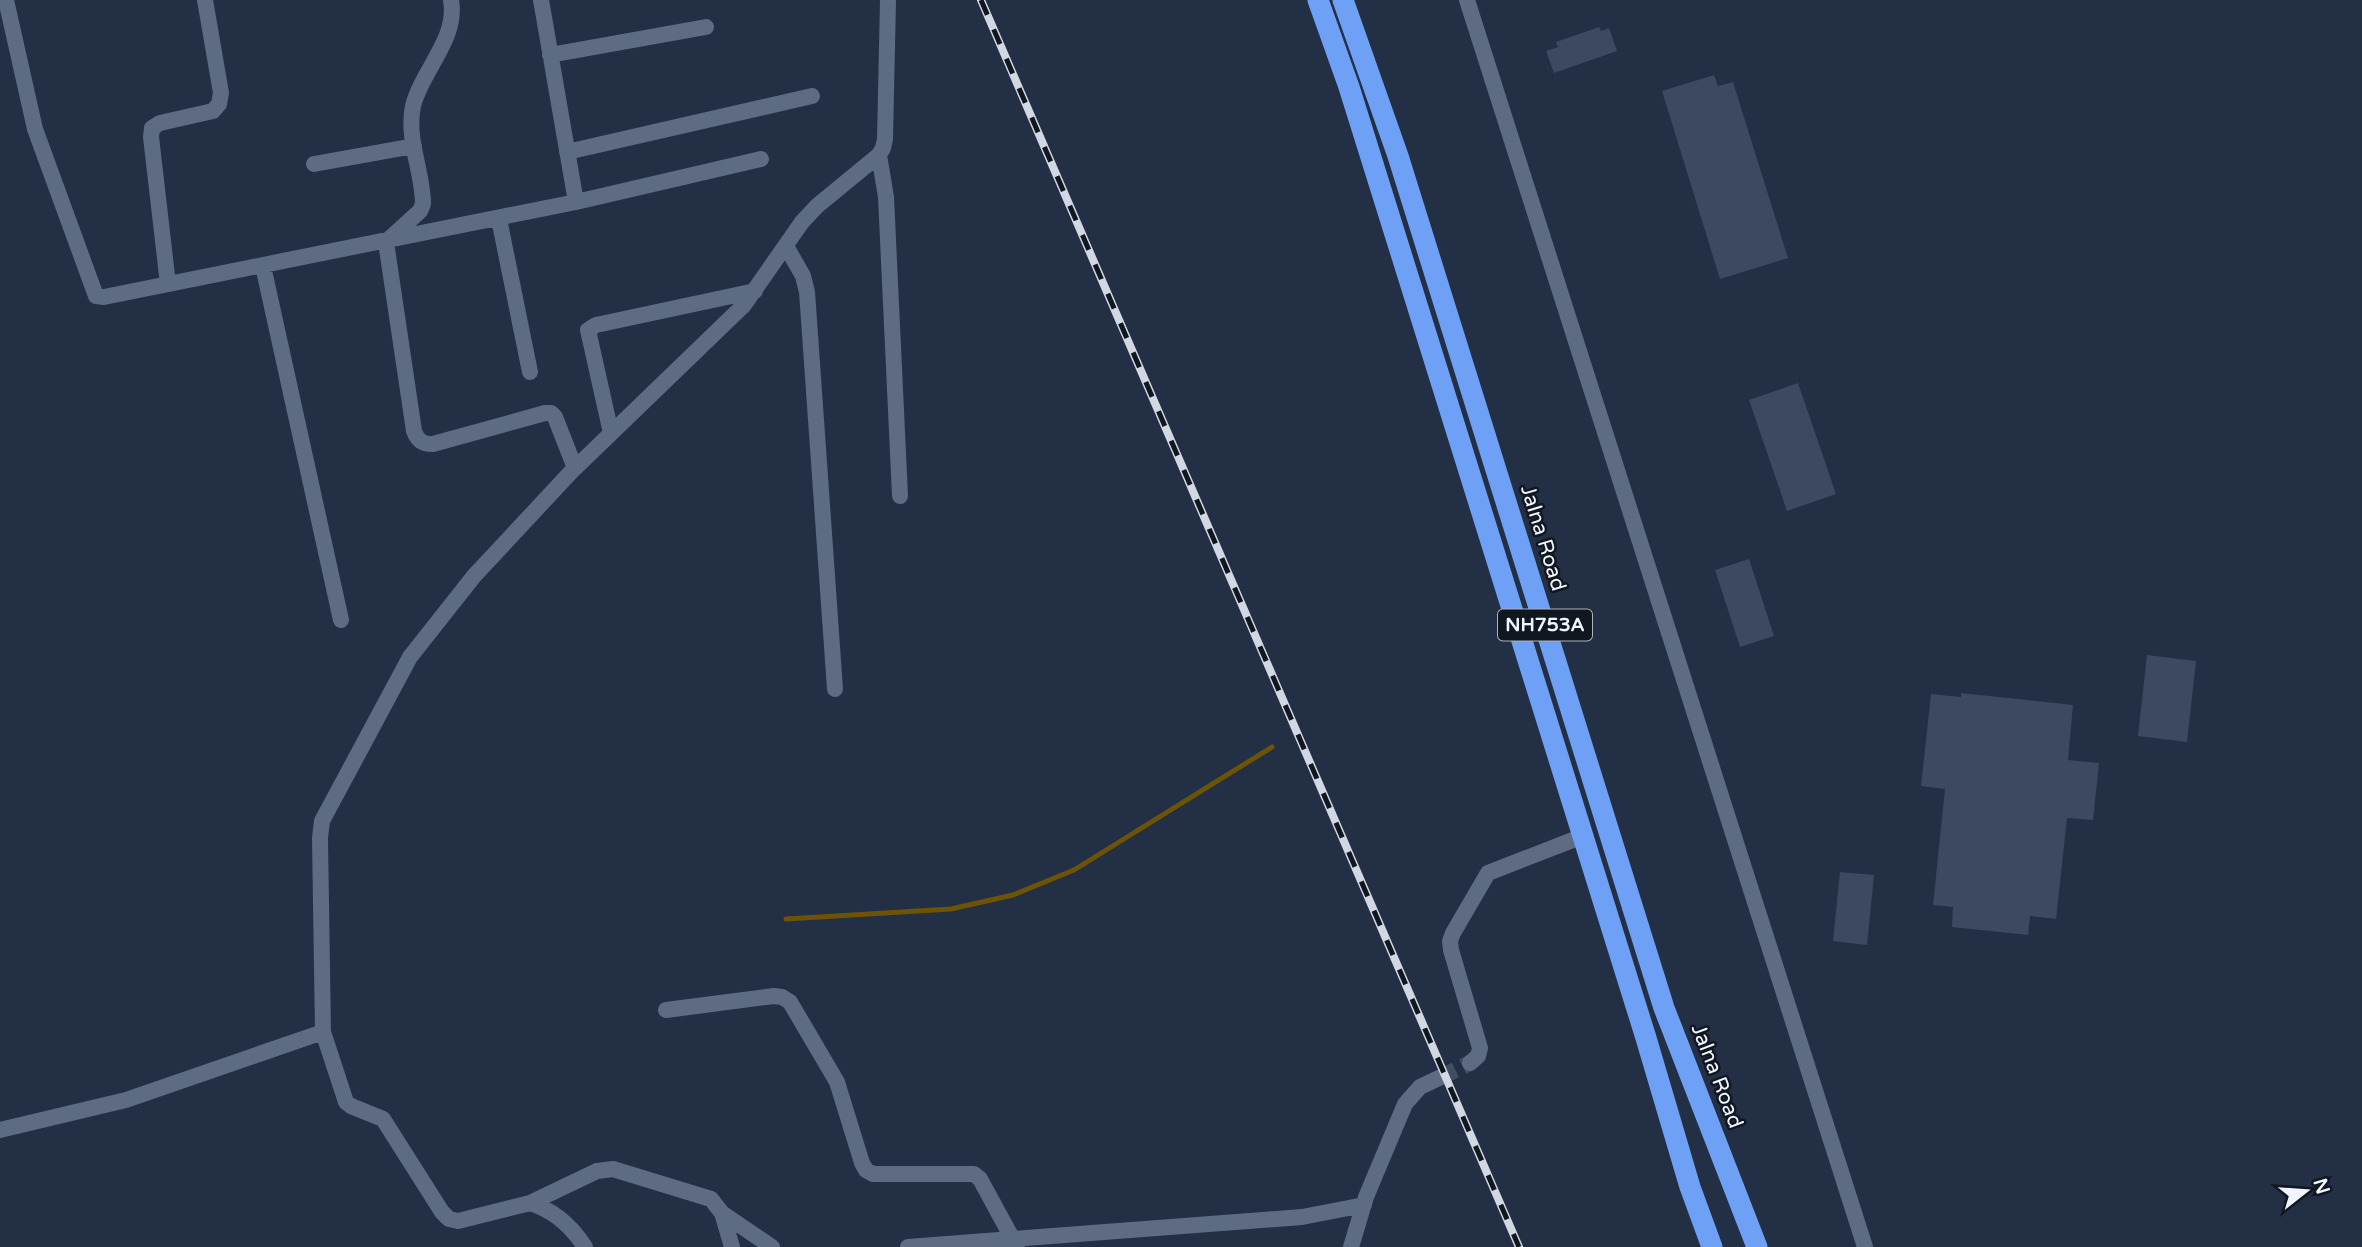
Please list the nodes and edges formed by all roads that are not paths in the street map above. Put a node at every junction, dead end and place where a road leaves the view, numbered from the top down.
1 (6, 0) edge
2 (205, 0) edge
3 (451, 0) edge
4 (541, 0) edge
5 (888, 0) edge
6 (1318, 0) edge
7 (1343, 0) edge
8 (1467, 0) edge
9 (706, 27) dead end
10 (551, 55) junction
11 (812, 96) dead end
12 (414, 146) junction
13 (567, 152) junction
14 (878, 155) junction
15 (761, 159) dead end
16 (314, 164) dead end
17 (576, 202) junction
18 (499, 219) junction
19 (386, 242) junction
20 (786, 246) junction
21 (263, 266) junction
22 (168, 284) junction
23 (755, 291) junction
24 (530, 372) dead end
25 (611, 433) junction
26 (575, 468) junction
27 (900, 496) dead end
28 (341, 620) dead end
29 (835, 690) dead end
30 (1583, 836) junction
31 (666, 1010) dead end
32 (323, 1032) junction
33 (1470, 1063) dead end
34 (1441, 1077) tunnel mouth
35 (0, 1130) edge
36 (528, 1204) junction
37 (1364, 1205) junction
38 (722, 1213) junction
39 (1014, 1242) edge
40 (585, 1247) edge
41 (732, 1247) edge
42 (772, 1247) edge
43 (908, 1247) edge
44 (1351, 1247) edge
45 (1712, 1247) edge
46 (1757, 1247) edge
47 (1865, 1247) edge

1 - 22 street
2 - 22 street
3 - 12 street
4 - 10 street
5 - 14 street
6 - 30 highway, NH753A
7 - 46 highway, Jalna Road / NH753A
8 - 47 street
9 - 10 street
10 - 13 street
11 - 13 street
12 - 16 street
12 - 19 street
13 - 17 street
14 - 20 street
14 - 27 street
15 - 17 street
17 - 18 street
18 - 19 street
18 - 24 street
19 - 21 street
19 - 26 street
20 - 23 street
20 - 29 street
21 - 22 street
21 - 28 street
23 - 25 street
23 - 25 street
25 - 26 street
26 - 32 street
30 - 33 street
30 - 45 highway, NH753A
31 - 39 street
32 - 35 street
32 - 36 street
34 - 37 street
36 - 38 street
36 - 40 street
37 - 39 street
37 - 44 street
38 - 41 street
38 - 42 street
39 - 43 street

